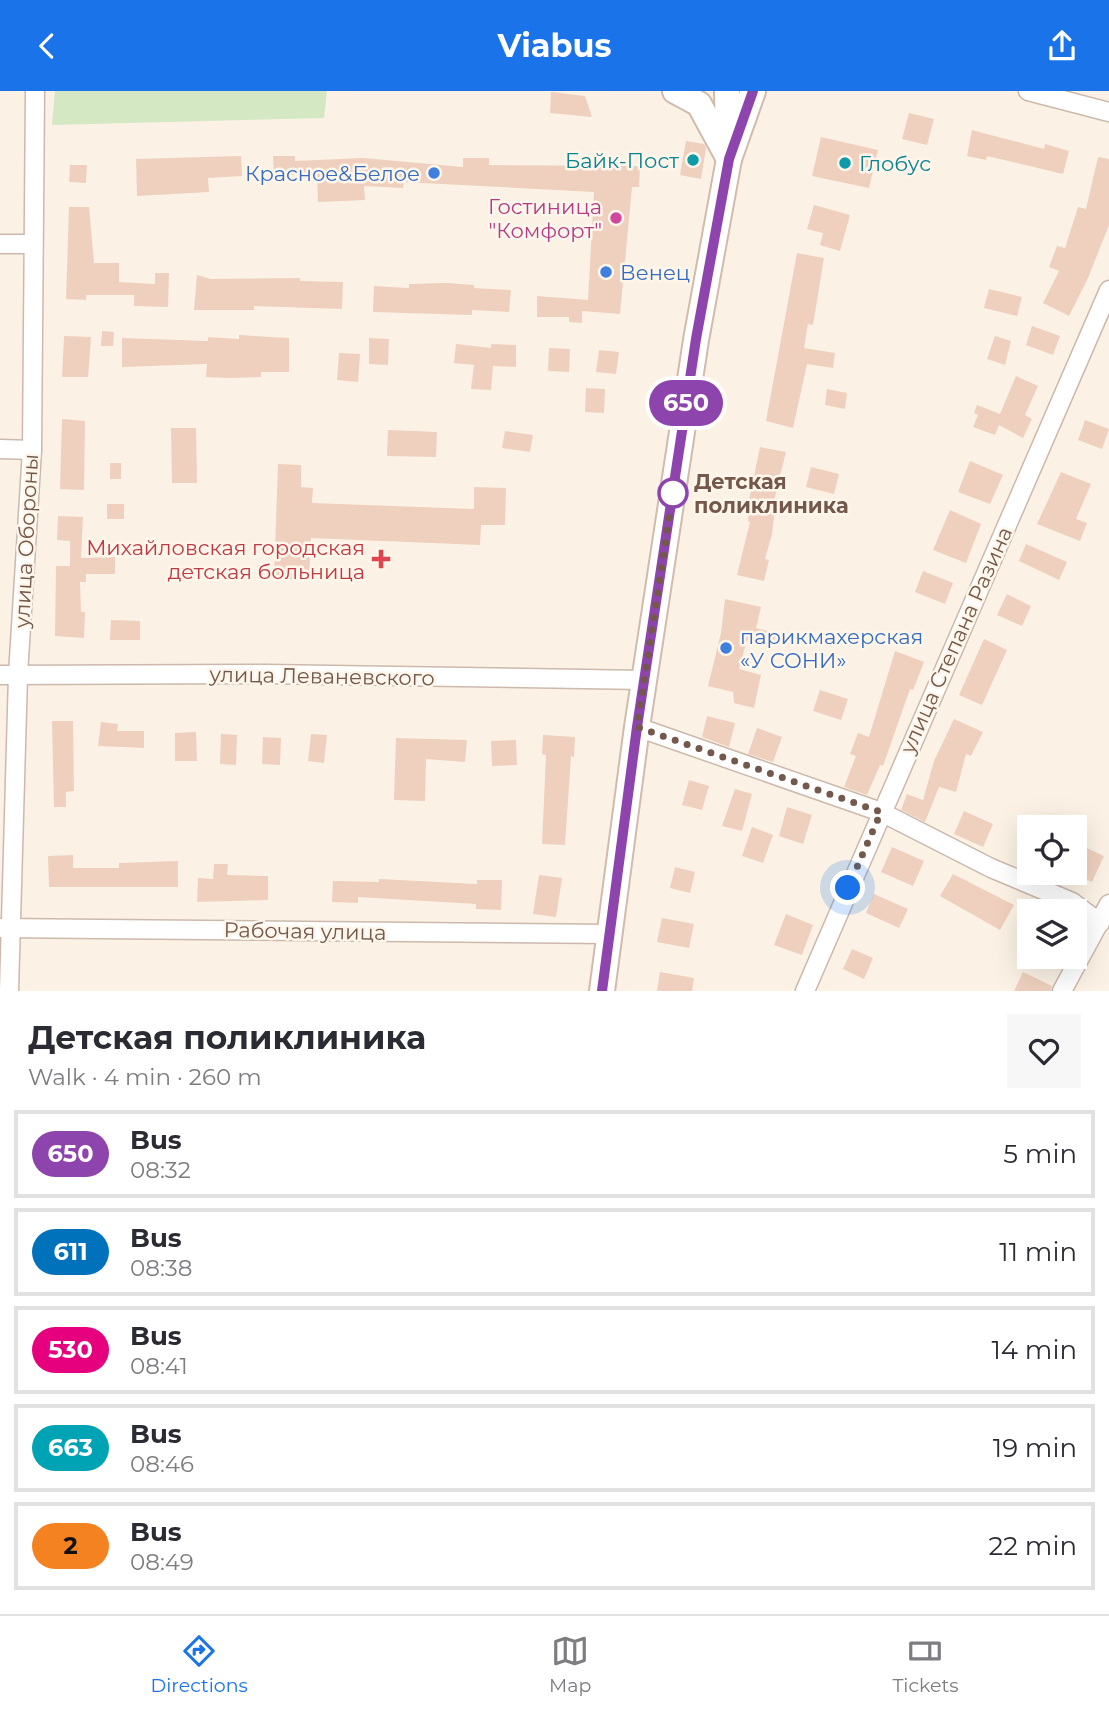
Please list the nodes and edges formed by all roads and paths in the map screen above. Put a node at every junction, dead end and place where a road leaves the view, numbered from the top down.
1 (36, 91) edge
2 (676, 91) edge
3 (727, 91) edge
4 (753, 91) edge
5 (1028, 91) edge
6 (1109, 112) edge
7 (729, 159) junction
8 (0, 244) edge
9 (33, 244) junction
10 (1109, 290) edge
11 (0, 449) edge
12 (32, 450) junction
13 (9, 675) edge
14 (644, 680) junction
15 (637, 727) junction
16 (881, 812) junction
17 (1109, 904) edge
18 (1100, 923) junction
19 (5, 928) edge
20 (610, 934) junction
21 (9, 991) edge
22 (602, 991) edge
23 (805, 991) edge
24 (1062, 991) edge

1 - 9 street, улица Обороны
2 - 7 street
3 - 7 street
4 - 7 street
5 - 6 street
7 - 14 street
8 - 9 street
9 - 12 street, улица Обороны
10 - 16 street, улица Степана Разина
11 - 12 street
12 - 13 street, улица Обороны
13 - 14 street, улица Леваневского
13 - 19 street, улица Обороны
14 - 15 street
15 - 16 street
15 - 20 street
16 - 18 street
16 - 23 street, улица Степана Разина
17 - 18 street
18 - 24 street
19 - 20 street, Рабочая улица
19 - 21 street, улица Обороны
20 - 22 street

